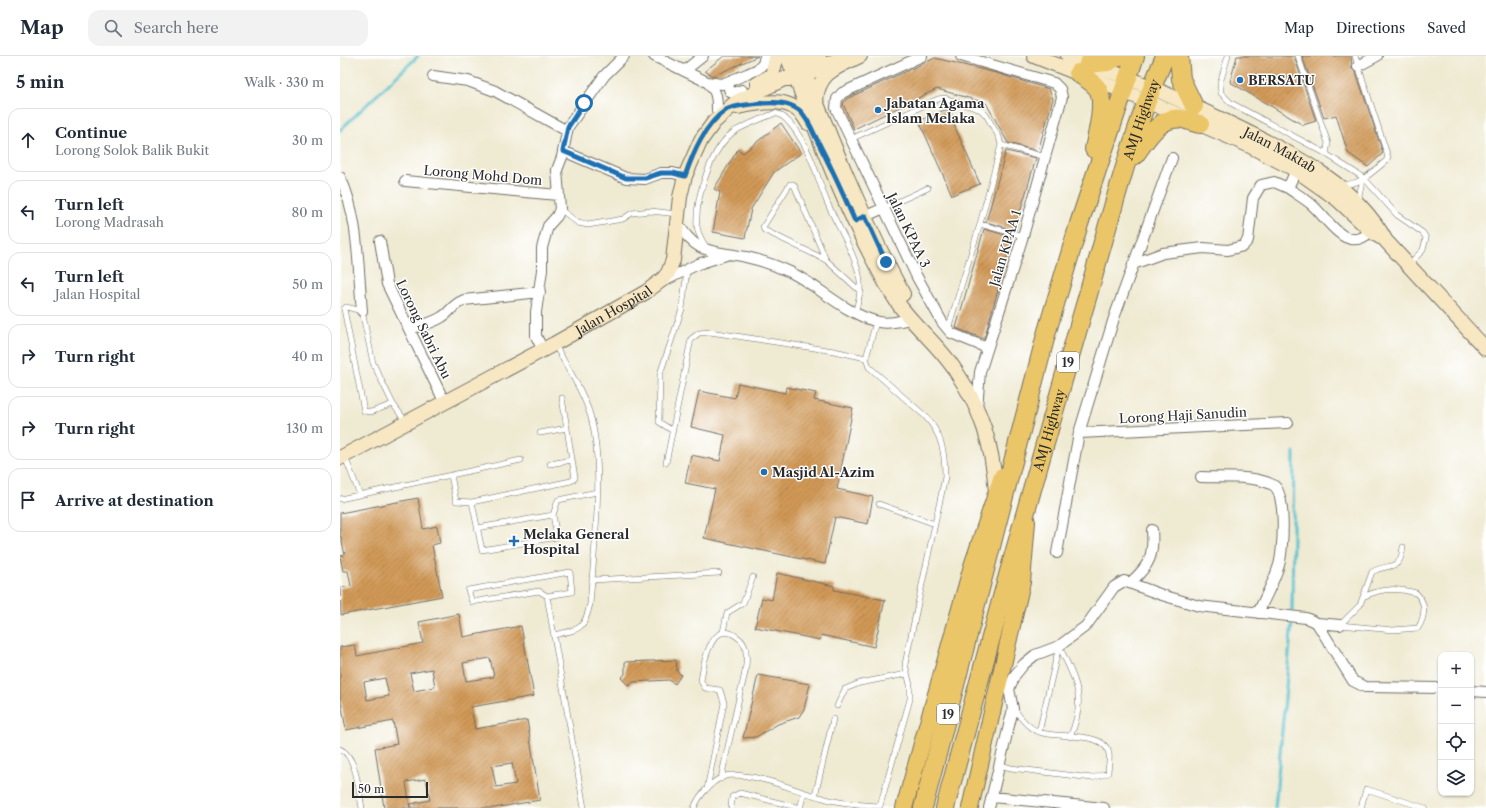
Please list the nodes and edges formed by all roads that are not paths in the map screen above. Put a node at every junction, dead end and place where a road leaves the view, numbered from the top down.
1 (624, 56) edge
2 (654, 56) edge
3 (703, 56) edge
4 (766, 56) edge
5 (777, 56) edge
6 (787, 56) edge
7 (819, 56) edge
8 (844, 56) edge
9 (860, 56) edge
10 (922, 56) edge
11 (961, 56) edge
12 (1034, 56) edge
13 (1068, 56) edge
14 (1120, 56) edge
15 (1135, 56) edge
16 (1165, 56) edge
17 (1179, 56) edge
18 (1228, 56) edge
19 (1298, 56) edge
20 (1354, 56) edge
21 (1378, 56) edge
22 (1358, 66) junction
23 (1083, 68) junction
24 (796, 70) edge
25 (684, 71) junction
26 (433, 76) dead end
27 (731, 81) junction
28 (707, 82) junction
29 (1125, 84) junction
30 (742, 90) junction
31 (1149, 95) junction
32 (816, 102) junction
33 (1194, 106) junction
34 (722, 110) junction
35 (1200, 124) junction
36 (567, 131) junction
37 (850, 140) junction
38 (1001, 145) junction
39 (563, 151) junction
40 (1326, 154) junction
41 (1046, 157) junction
42 (1172, 158) dead end
43 (828, 161) junction
44 (1126, 168) junction
45 (1296, 170) junction
46 (685, 176) junction
47 (340, 177) edge
48 (1364, 178) junction
49 (1331, 180) junction
50 (405, 181) dead end
51 (928, 188) dead end
52 (1288, 188) junction
53 (558, 195) junction
54 (884, 208) junction
55 (560, 209) junction
56 (1365, 211) junction
57 (677, 218) junction
58 (860, 218) junction
59 (980, 224) junction
60 (1079, 224) junction
61 (1371, 231) junction
62 (1023, 236) junction
63 (380, 241) dead end
64 (1386, 241) junction
65 (709, 252) junction
66 (726, 256) junction
67 (826, 260) junction
68 (1133, 264) junction
69 (1408, 265) junction
70 (687, 269) junction
71 (540, 292) junction
72 (646, 292) junction
73 (861, 292) junction
74 (362, 311) junction
75 (855, 313) junction
76 (911, 319) junction
77 (876, 322) junction
78 (409, 329) junction
79 (948, 329) junction
80 (549, 347) junction
81 (987, 348) junction
82 (1486, 349) edge
83 (866, 358) junction
84 (562, 398) dead end
85 (445, 403) junction
86 (392, 404) junction
87 (977, 408) junction
88 (1024, 422) junction
89 (407, 423) junction
90 (1288, 423) dead end
91 (567, 428) junction
92 (673, 431) junction
93 (540, 433) dead end
94 (1079, 433) junction
95 (342, 458) edge
96 (521, 460) dead end
97 (572, 460) junction
98 (666, 463) dead end
99 (550, 464) dead end
100 (451, 475) junction
101 (1201, 477) dead end
102 (597, 492) junction
103 (996, 492) junction
104 (360, 495) junction
105 (340, 499) edge
106 (472, 502) junction
107 (1027, 503) junction
108 (880, 504) dead end
109 (553, 514) junction
110 (935, 524) junction
111 (477, 528) junction
112 (1152, 530) dead end
113 (1403, 546) dead end
114 (1057, 553) dead end
115 (719, 573) dead end
116 (753, 577) dead end
117 (592, 580) junction
118 (1131, 582) junction
119 (547, 596) junction
120 (1365, 596) junction
121 (1258, 613) junction
122 (1317, 623) junction
123 (1340, 625) junction
124 (723, 632) junction
125 (554, 636) junction
126 (1059, 646) junction
127 (906, 674) junction
128 (1004, 688) junction
129 (1438, 688) edge
130 (1474, 691) edge
131 (1486, 692) edge
132 (837, 706) dead end
133 (1013, 709) junction
134 (833, 719) dead end
135 (1039, 732) junction
136 (1070, 736) junction
137 (340, 749) edge
138 (1000, 765) junction
139 (721, 779) junction
140 (707, 788) junction
141 (804, 792) junction
142 (815, 796) junction
143 (992, 797) junction
144 (776, 805) edge
145 (880, 807) edge
146 (1363, 807) edge
147 (362, 808) edge
148 (584, 808) edge
149 (694, 808) edge
150 (731, 808) edge
151 (800, 808) edge
152 (904, 808) edge
153 (923, 808) edge
154 (945, 808) edge
155 (970, 808) edge
156 (989, 808) edge
157 (1104, 808) edge
158 (1425, 808) edge

1 - 36 street
2 - 25 street
3 - 25 street
4 - 27 street
5 - 30 street
6 - 24 street
7 - 24 street
8 - 24 street
9 - 32 street
10 - 37 street, Jalan KPAA 3
11 - 41 street, Jalan KPAA 1
12 - 23 street
13 - 23 street
14 - 23 highway
15 - 29 highway, AMJ Highway / 19
16 - 31 highway, AMJ Highway / 19
17 - 33 highway
18 - 40 lane
19 - 40 lane
20 - 22 lane
21 - 22 street
22 - 48 lane
23 - 29 street
23 - 60 highway
24 - 32 street
24 - 34 street, Jalan Hospital
24 - 43 street
25 - 28 street
26 - 36 street
27 - 28 street
27 - 30 street
28 - 34 street
29 - 31 street
29 - 60 highway, AMJ Highway / 19
30 - 34 street
31 - 33 street, Jalan Maktab
31 - 35 street, Jalan Maktab
31 - 44 highway, AMJ Highway / 19
32 - 58 street
33 - 49 street, Jalan Maktab
34 - 43 street
34 - 46 street, Jalan Hospital
35 - 44 highway
35 - 45 street, Jalan Maktab
36 - 39 street
37 - 38 lane
37 - 54 street, Jalan KPAA 3
38 - 41 lane
38 - 59 lane
39 - 46 street
39 - 53 street
40 - 48 lane
41 - 62 street, Jalan KPAA 1
42 - 68 street
43 - 58 street
44 - 107 highway, AMJ Highway / 19
45 - 52 street
45 - 61 street, Jalan Maktab
46 - 57 street, Jalan Hospital
47 - 74 street
48 - 49 lane
48 - 56 lane
48 - 69 lane
49 - 56 street, Jalan Maktab
50 - 53 street, Lorong Mohd Dom
51 - 54 lane
52 - 61 street
52 - 68 street
53 - 55 street
54 - 58 street
54 - 79 street, Jalan KPAA 3
55 - 57 lane
55 - 71 street
56 - 64 street, Jalan Maktab
57 - 65 street
57 - 72 street, Jalan Hospital
58 - 76 street
59 - 62 lane
59 - 79 lane
60 - 88 highway, AMJ Highway / 19
61 - 64 street, Jalan Maktab
62 - 81 street, Jalan KPAA 1
63 - 78 street, Lorong Sabri Abu
64 - 69 street, Jalan Maktab
65 - 66 street
65 - 73 lane
66 - 70 street
66 - 75 street
67 - 67 lane
67 - 73 lane
68 - 94 street
69 - 82 street, Jalan Maktab
70 - 72 street
70 - 92 lane
71 - 78 street
71 - 80 street
72 - 80 street, Jalan Hospital
73 - 75 lane
74 - 86 lane
74 - 86 lane
75 - 77 street
76 - 77 street
76 - 87 street
77 - 83 lane
78 - 85 street, Lorong Sabri Abu
79 - 81 street, Jalan KPAA 3
80 - 85 street, Jalan Hospital
80 - 102 lane
81 - 87 street, Jalan KPAA 1
83 - 92 lane
83 - 110 lane
84 - 91 lane
85 - 89 street, Jalan Hospital
86 - 89 lane
87 - 103 street
88 - 103 main road
88 - 153 highway, AMJ Highway / 19
89 - 95 street, Jalan Hospital
90 - 94 street, Lorong Haji Sanudin
91 - 93 lane
91 - 97 lane
92 - 98 lane
94 - 114 street
95 - 104 lane
96 - 100 lane
97 - 99 lane
97 - 106 lane
100 - 104 lane
100 - 106 lane
101 - 121 street
102 - 109 lane
102 - 117 lane
103 - 152 main road
104 - 105 lane
106 - 111 lane
107 - 128 main road
107 - 154 highway, AMJ Highway / 19
108 - 110 lane
109 - 111 lane
109 - 111 lane
110 - 127 lane
112 - 118 street
113 - 120 lane
115 - 117 lane
116 - 124 lane
117 - 125 lane
118 - 121 street
118 - 126 street
119 - 119 lane
119 - 125 lane
120 - 123 lane
120 - 123 lane
121 - 122 street
122 - 123 street
122 - 129 street
124 - 139 lane
124 - 140 lane
125 - 148 lane
126 - 128 street
126 - 135 lane
126 - 136 lane
127 - 132 lane
127 - 145 lane
128 - 133 street
128 - 155 main road
130 - 131 street
133 - 135 lane
133 - 138 street
134 - 142 lane
135 - 136 lane
136 - 138 lane
137 - 147 lane
138 - 143 street
139 - 140 lane
139 - 141 lane
140 - 149 lane
141 - 142 lane
141 - 151 lane
142 - 145 lane
143 - 156 street
143 - 157 street
144 - 150 lane
144 - 151 lane
146 - 158 lane

